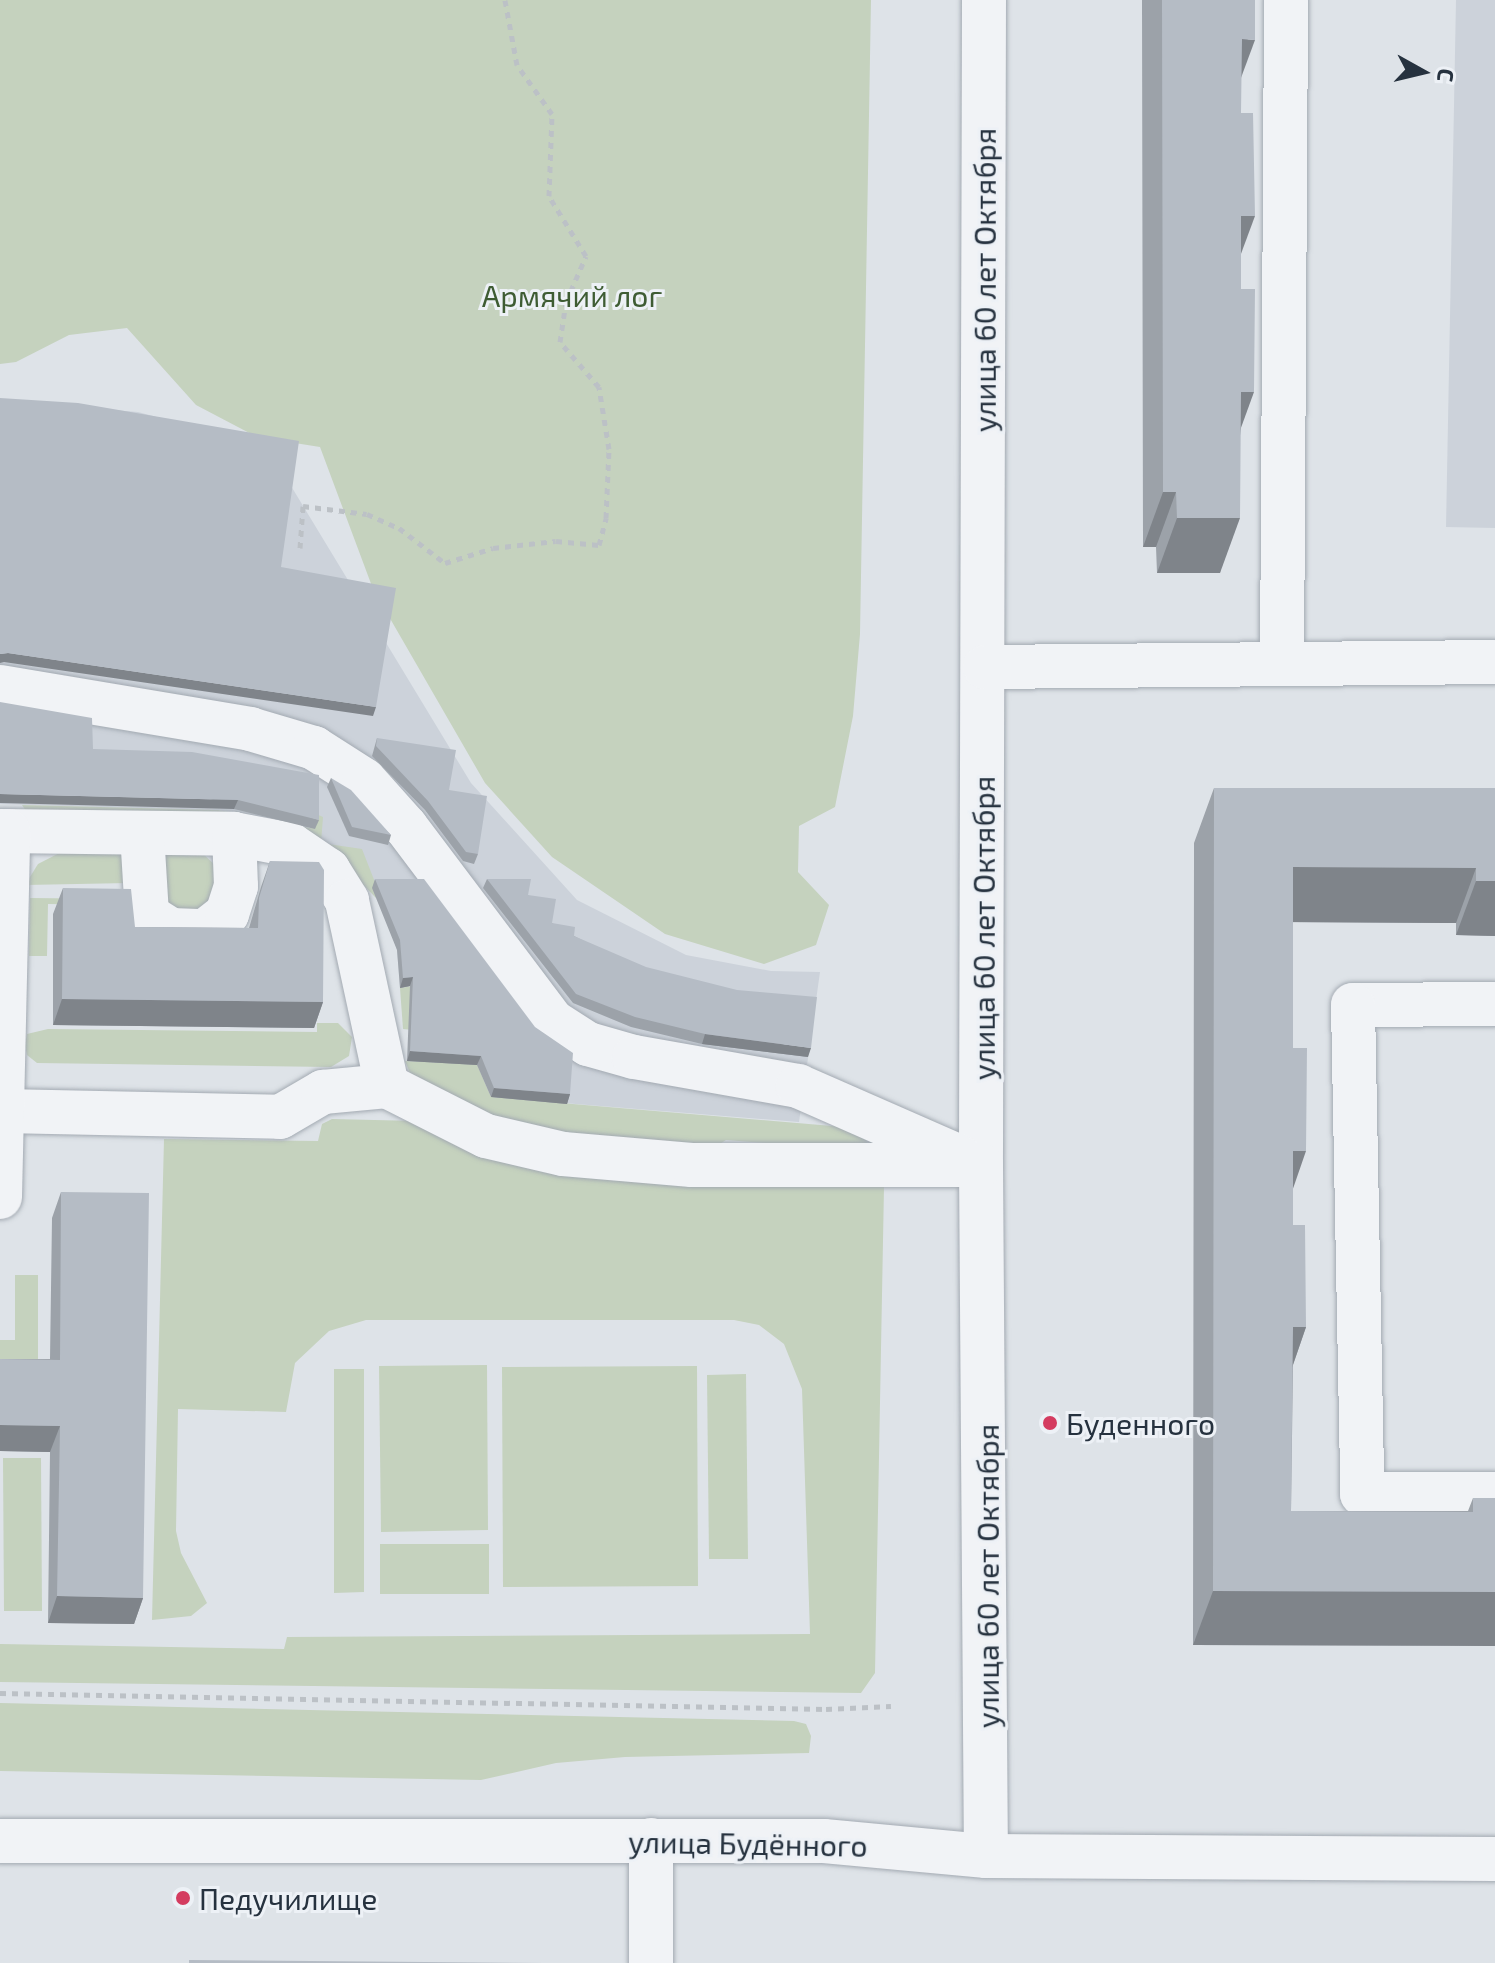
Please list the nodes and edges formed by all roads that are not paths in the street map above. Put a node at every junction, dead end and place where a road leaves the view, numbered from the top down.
1 (984, 0) edge
2 (1286, 0) edge
3 (1495, 662) edge
4 (1282, 664) junction
5 (985, 667) junction
6 (0, 687) edge
7 (4, 831) edge
8 (142, 833) junction
9 (234, 834) junction
10 (1495, 1004) edge
11 (2, 1040) edge
12 (387, 1086) junction
13 (3, 1111) junction
14 (981, 1165) junction
15 (0, 1197) edge
16 (1495, 1494) edge
17 (651, 1840) junction
18 (0, 1841) edge
19 (986, 1856) junction
20 (1495, 1859) edge
21 (651, 1963) edge

1 - 5 street, улица 60 лет Октября
2 - 4 street
3 - 4 street
4 - 5 street
5 - 14 street, улица 60 лет Октября
6 - 14 street
7 - 8 street
7 - 11 street
8 - 9 street
8 - 9 street
9 - 12 street
10 - 16 street
11 - 13 street
12 - 13 street
12 - 14 street
13 - 15 street
14 - 19 street, улица 60 лет Октября
17 - 18 street, улица Будённого
17 - 19 street, улица Будённого
17 - 21 street
19 - 20 street, улица Будённого

